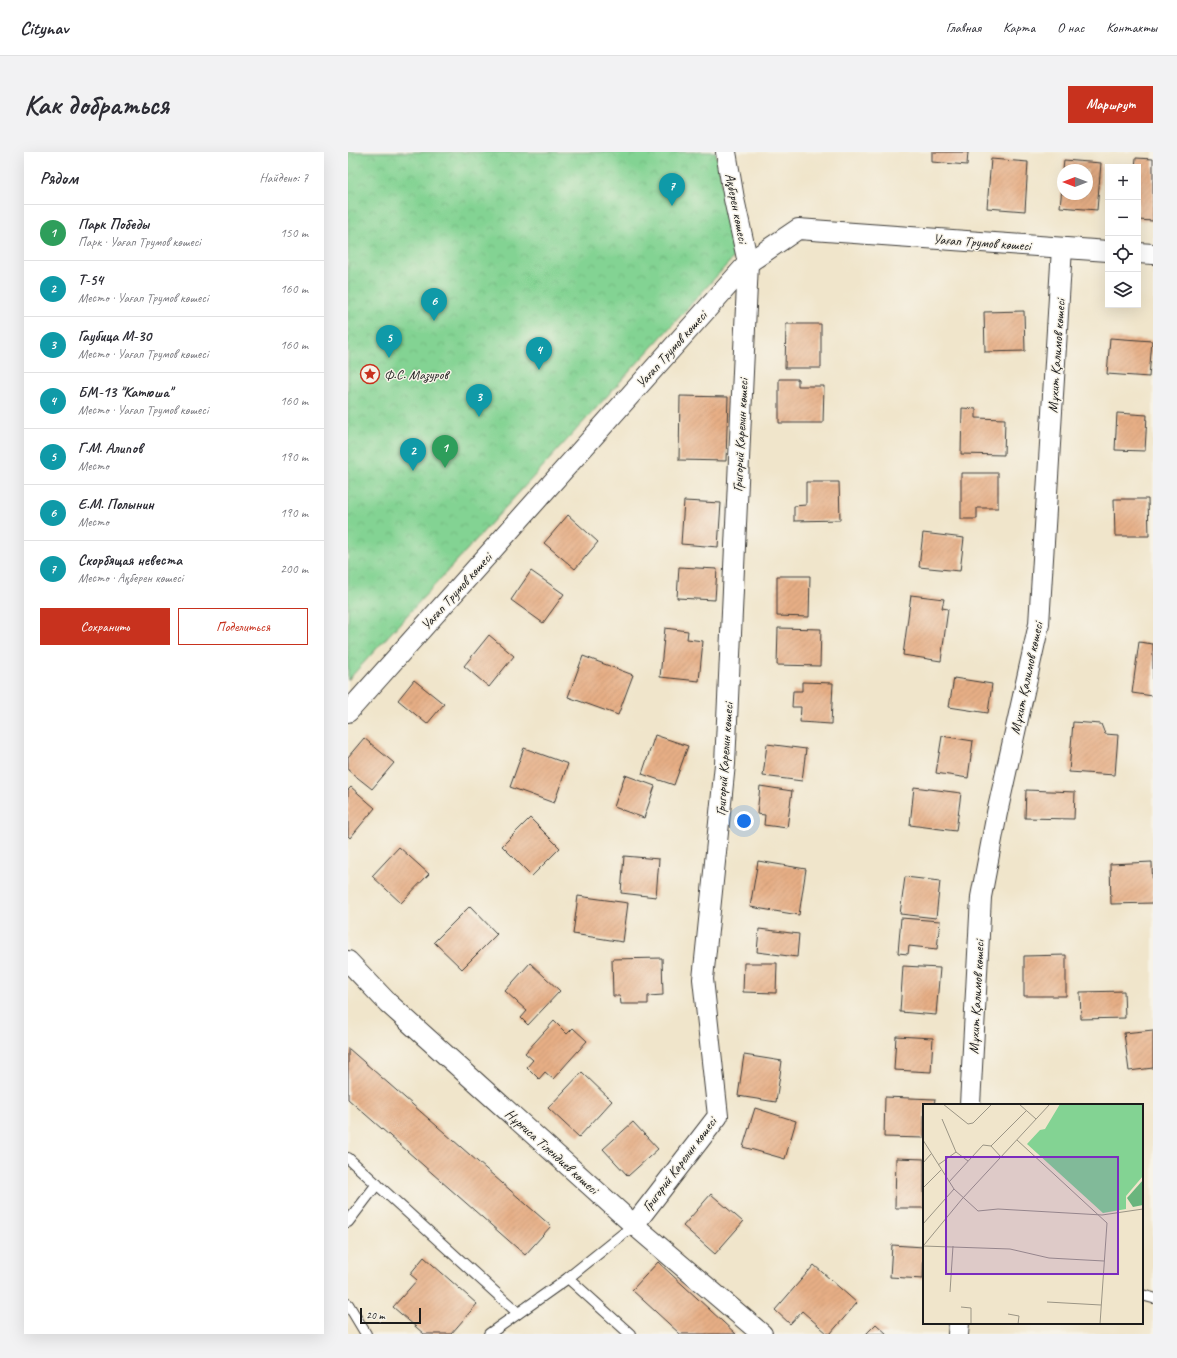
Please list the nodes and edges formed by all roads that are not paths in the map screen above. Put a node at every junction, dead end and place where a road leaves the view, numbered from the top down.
1 (726, 152) edge
2 (1062, 248) junction
3 (1105, 251) edge
4 (1141, 253) edge
5 (1153, 254) edge
6 (748, 263) junction
7 (348, 712) edge
8 (348, 961) edge
9 (970, 1104) edge
10 (348, 1158) edge
11 (377, 1184) junction
12 (348, 1222) edge
13 (634, 1225) junction
14 (568, 1278) junction
15 (1143, 1296) edge
16 (1153, 1298) edge
17 (348, 1304) edge
18 (518, 1313) junction
19 (959, 1324) edge
20 (366, 1334) edge
21 (489, 1334) edge
22 (630, 1334) edge
23 (762, 1334) edge
24 (958, 1334) edge

1 - 6 street, Ақберен көшесі
2 - 3 street, Уағап Трумов көшесі
2 - 6 street, Уағап Трумов көшесі
2 - 9 street, Мұхит Қалимов көшесі
4 - 5 street
6 - 7 street, Уағап Трумов көшесі
6 - 13 street, Григорий Карелин көшесі
8 - 13 street, Нұрғиса Тілендиев көшесі
10 - 11 lane
11 - 12 lane
11 - 18 lane
13 - 14 lane
13 - 23 street, Нұрғиса Тілендиев көшесі
14 - 18 lane
14 - 22 lane
15 - 16 lane
17 - 20 lane
18 - 21 lane
19 - 24 street

